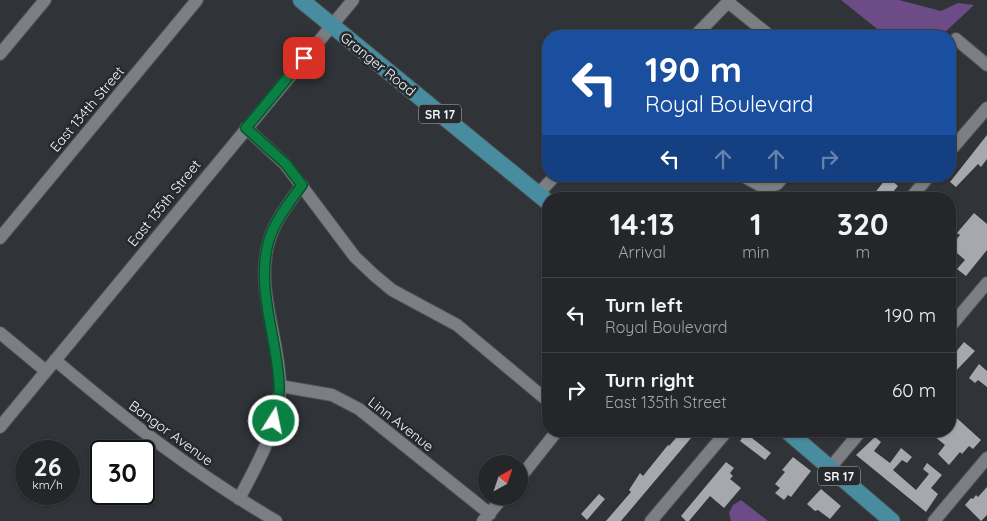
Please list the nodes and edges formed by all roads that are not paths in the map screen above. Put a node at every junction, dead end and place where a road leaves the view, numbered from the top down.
1 (45, 0) edge
2 (197, 0) edge
3 (300, 0) edge
4 (353, 0) edge
5 (729, 1) edge
6 (331, 25) junction
7 (701, 30) edge
8 (763, 30) edge
9 (956, 39) dead end
10 (0, 54) edge
11 (987, 65) edge
12 (987, 108) edge
13 (246, 128) junction
14 (956, 144) edge
15 (754, 182) edge
16 (779, 182) edge
17 (924, 182) edge
18 (302, 185) junction
19 (916, 192) edge
20 (542, 197) edge
21 (0, 238) edge
22 (987, 283) edge
23 (956, 320) edge
24 (0, 333) edge
25 (55, 360) junction
26 (46, 371) junction
27 (280, 386) junction
28 (542, 396) edge
29 (0, 426) edge
30 (552, 437) edge
31 (723, 437) edge
32 (794, 437) edge
33 (856, 437) edge
34 (987, 458) edge
35 (528, 468) edge
36 (830, 468) junction
37 (238, 499) junction
38 (496, 505) edge
39 (486, 517) edge
40 (276, 521) edge
41 (651, 521) edge
42 (892, 521) edge
43 (934, 521) edge

1 - 10 street
2 - 21 street, East 134th Street
3 - 6 main road, Granger Road / SR 17
4 - 6 street, East 135th Street
5 - 7 street
5 - 8 street
6 - 13 street, East 135th Street
6 - 20 main road, Granger Road / SR 17
9 - 11 street
12 - 14 street
13 - 18 street
13 - 25 street, East 135th Street
15 - 16 street
17 - 19 street
18 - 27 street
18 - 28 street
22 - 23 street
24 - 26 street
25 - 26 street, East 135th Street
25 - 37 street, Bangor Avenue
26 - 29 street, East 135th Street
27 - 37 street
27 - 39 street, Linn Avenue
30 - 35 street
31 - 41 street
32 - 36 main road, SR 17
33 - 36 street
34 - 43 street
36 - 42 main road, SR 17
37 - 40 street, Bangor Avenue
38 - 39 street

